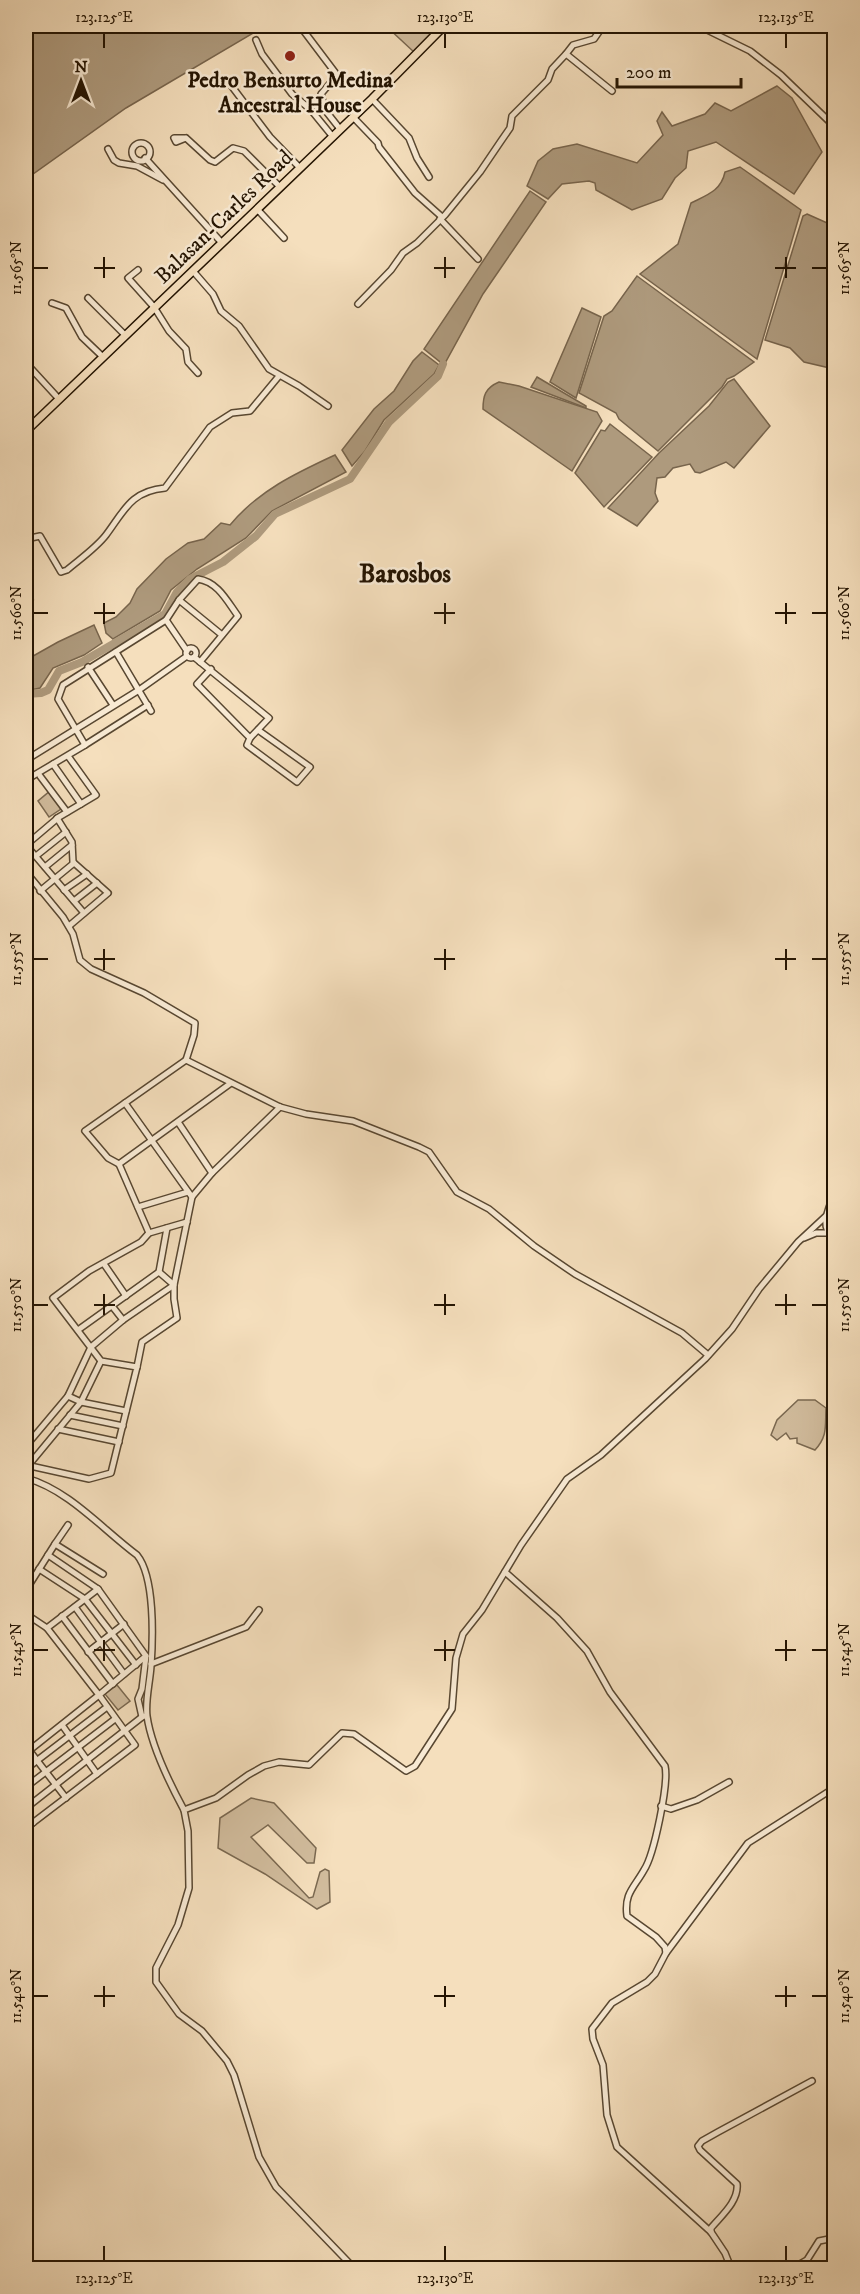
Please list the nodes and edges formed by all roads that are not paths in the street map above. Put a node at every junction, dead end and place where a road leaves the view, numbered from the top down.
1 (300, 26) edge
2 (444, 26) edge
3 (603, 26) edge
4 (699, 26) edge
5 (256, 40) dead end
6 (566, 54) junction
7 (227, 80) dead end
8 (612, 91) dead end
9 (372, 99) junction
10 (354, 117) junction
11 (834, 126) edge
12 (340, 129) junction
13 (333, 137) junction
14 (186, 138) dead end
15 (108, 149) dead end
16 (146, 158) dead end
17 (300, 168) junction
18 (429, 177) dead end
19 (167, 182) junction
20 (280, 187) junction
21 (257, 209) junction
22 (441, 218) junction
23 (284, 238) dead end
24 (222, 243) junction
25 (478, 259) dead end
26 (138, 270) dead end
27 (193, 271) junction
28 (88, 298) dead end
29 (52, 303) dead end
30 (358, 304) dead end
31 (154, 307) junction
32 (125, 335) junction
33 (103, 357) junction
34 (26, 363) edge
35 (198, 373) dead end
36 (279, 376) junction
37 (59, 399) junction
38 (328, 406) dead end
39 (26, 431) edge
40 (26, 539) edge
41 (179, 600) junction
42 (166, 620) junction
43 (222, 635) junction
44 (116, 652) junction
45 (186, 653) junction
46 (200, 662) junction
47 (88, 667) junction
48 (211, 669) junction
49 (139, 690) junction
50 (113, 705) junction
51 (75, 730) junction
52 (258, 730) junction
53 (250, 738) junction
54 (85, 745) junction
55 (68, 756) junction
56 (26, 760) edge
57 (53, 764) junction
58 (40, 776) dead end
59 (26, 780) edge
60 (81, 804) junction
61 (68, 812) junction
62 (57, 818) junction
63 (66, 832) junction
64 (72, 845) junction
65 (36, 856) junction
66 (74, 863) junction
67 (45, 867) junction
68 (26, 872) edge
69 (87, 874) junction
70 (55, 879) junction
71 (97, 884) junction
72 (64, 890) junction
73 (40, 891) junction
74 (74, 901) junction
75 (84, 913) junction
76 (69, 926) junction
77 (186, 1060) junction
78 (231, 1083) junction
79 (125, 1103) junction
80 (279, 1107) junction
81 (178, 1122) junction
82 (151, 1140) junction
83 (119, 1164) junction
84 (212, 1173) junction
85 (190, 1194) junction
86 (834, 1194) edge
87 (138, 1207) junction
88 (826, 1216) junction
89 (187, 1222) junction
90 (167, 1228) junction
91 (149, 1233) junction
92 (828, 1233) junction
93 (834, 1239) edge
94 (798, 1242) junction
95 (104, 1264) junction
96 (159, 1272) junction
97 (174, 1285) junction
98 (126, 1296) junction
99 (112, 1306) junction
100 (123, 1320) junction
101 (78, 1330) junction
102 (91, 1347) junction
103 (708, 1355) junction
104 (101, 1361) junction
105 (137, 1367) junction
106 (68, 1396) junction
107 (81, 1402) junction
108 (126, 1411) junction
109 (70, 1416) junction
110 (123, 1426) junction
111 (58, 1429) junction
112 (119, 1442) junction
113 (26, 1446) edge
114 (27, 1465) edge
115 (26, 1478) edge
116 (68, 1525) dead end
117 (55, 1544) junction
118 (48, 1555) junction
119 (39, 1569) junction
120 (505, 1572) junction
121 (103, 1574) dead end
122 (98, 1589) junction
123 (26, 1590) edge
124 (86, 1599) junction
125 (75, 1607) junction
126 (259, 1610) dead end
127 (26, 1614) edge
128 (62, 1616) junction
129 (124, 1624) junction
130 (47, 1628) junction
131 (112, 1633) junction
132 (100, 1642) junction
133 (88, 1652) junction
134 (146, 1656) junction
135 (151, 1664) junction
136 (136, 1665) junction
137 (124, 1674) junction
138 (113, 1684) junction
139 (99, 1695) junction
140 (107, 1707) junction
141 (144, 1716) junction
142 (116, 1719) junction
143 (62, 1725) junction
144 (124, 1730) junction
145 (69, 1735) junction
146 (78, 1747) junction
147 (27, 1751) edge
148 (37, 1760) junction
149 (87, 1760) junction
150 (26, 1769) edge
151 (46, 1772) junction
152 (97, 1774) junction
153 (729, 1782) dead end
154 (56, 1784) junction
155 (26, 1787) edge
156 (834, 1788) edge
157 (66, 1798) junction
158 (661, 1806) junction
159 (26, 1808) edge
160 (184, 1810) junction
161 (26, 1812) edge
162 (33, 1823) junction
163 (26, 1828) edge
164 (666, 1953) junction
165 (812, 2081) dead end
166 (711, 2232) junction
167 (834, 2238) edge
168 (354, 2268) edge
169 (731, 2268) edge
170 (793, 2268) edge

1 - 12 street
2 - 9 main road, Balasan-Carles Road
3 - 6 street
4 - 11 street
5 - 13 street
6 - 8 street
6 - 22 street
7 - 17 street
9 - 10 main road, Balasan-Carles Road
9 - 18 street
10 - 12 main road, Balasan-Carles Road
10 - 22 street
12 - 13 main road, Balasan-Carles Road
13 - 17 main road, Balasan-Carles Road
14 - 20 street
15 - 19 street
16 - 19 street
17 - 20 main road, Balasan-Carles Road
19 - 24 street
20 - 21 main road, Balasan-Carles Road
21 - 23 street
21 - 24 main road, Balasan-Carles Road
22 - 25 street
22 - 30 street
24 - 27 main road, Balasan-Carles Road
26 - 31 street
27 - 31 main road, Balasan-Carles Road
27 - 36 street
28 - 32 street
29 - 33 street
31 - 32 main road, Balasan-Carles Road
31 - 35 street
32 - 33 main road, Balasan-Carles Road
33 - 37 main road, Balasan-Carles Road
34 - 37 street
36 - 38 street
36 - 40 street
37 - 39 main road, Balasan-Carles Road
41 - 42 street
41 - 43 street
41 - 43 street
42 - 44 street
42 - 45 street
43 - 46 street
44 - 47 street
44 - 49 street
45 - 46 street
45 - 49 street
46 - 48 street
47 - 50 street
47 - 51 street
48 - 52 street
48 - 53 street
49 - 50 street
49 - 54 street
50 - 51 street
51 - 54 street
51 - 56 street
52 - 53 street
52 - 53 street
54 - 55 street
55 - 57 street
55 - 60 street
57 - 59 street
57 - 60 street
58 - 61 street
60 - 61 street
61 - 62 street
62 - 63 street
62 - 65 street
63 - 64 street
63 - 65 street
64 - 66 street
64 - 67 street
65 - 67 street
66 - 69 street
66 - 70 street
67 - 70 street
68 - 73 street
69 - 71 street
69 - 72 street
70 - 72 street
70 - 73 street
71 - 74 street
71 - 75 street
72 - 74 street
73 - 76 street
74 - 75 street
75 - 76 street
76 - 77 street
77 - 78 street
77 - 79 street
78 - 80 street
78 - 81 street
79 - 82 street
79 - 83 street
80 - 84 street
80 - 103 street
81 - 82 street
81 - 84 street
82 - 83 street
82 - 85 street
83 - 87 street
84 - 85 street
85 - 87 street
85 - 89 street
86 - 88 street
87 - 91 street
88 - 92 street
88 - 94 street
89 - 90 street
89 - 97 street
90 - 91 street
90 - 96 street
91 - 95 street
92 - 93 street
92 - 94 street
94 - 103 street
95 - 98 street
95 - 101 street
96 - 97 street
96 - 98 street
97 - 100 street
97 - 105 street
98 - 99 street
99 - 100 street
99 - 101 street
100 - 102 street
101 - 102 street
102 - 104 street
102 - 106 street
103 - 120 street
104 - 105 street
104 - 107 street
105 - 108 street
106 - 107 street
106 - 113 street
107 - 108 street
107 - 109 street
108 - 110 street
109 - 110 street
109 - 111 street
110 - 112 street
111 - 112 street
111 - 114 street
112 - 114 street
115 - 135 street
116 - 117 street
117 - 118 street
117 - 121 street
118 - 119 street
118 - 122 street
119 - 123 street
119 - 124 street
120 - 158 street
120 - 160 street
122 - 124 street
122 - 129 street
124 - 125 street
124 - 131 street
125 - 128 street
125 - 132 street
126 - 135 street
127 - 130 street
128 - 130 street
128 - 133 street
129 - 131 street
129 - 134 street
130 - 139 street
131 - 132 street
131 - 136 street
132 - 133 street
132 - 137 street
133 - 138 street
134 - 136 street
134 - 141 street
135 - 141 street
136 - 137 street
137 - 138 street
138 - 139 street
139 - 140 street
139 - 143 street
140 - 142 street
140 - 145 street
141 - 144 street
141 - 160 street
142 - 144 street
142 - 146 street
143 - 145 street
143 - 147 street
144 - 149 street
144 - 152 street
145 - 146 street
145 - 148 street
146 - 149 street
146 - 151 street
147 - 148 street
148 - 150 street
148 - 151 street
149 - 152 street
149 - 154 street
151 - 154 street
151 - 155 street
152 - 157 street
153 - 158 street
154 - 157 street
154 - 159 street
156 - 164 street
157 - 162 street
158 - 164 street
160 - 168 street
161 - 162 street
162 - 163 street
164 - 166 street
165 - 166 street
166 - 169 street
167 - 170 street

